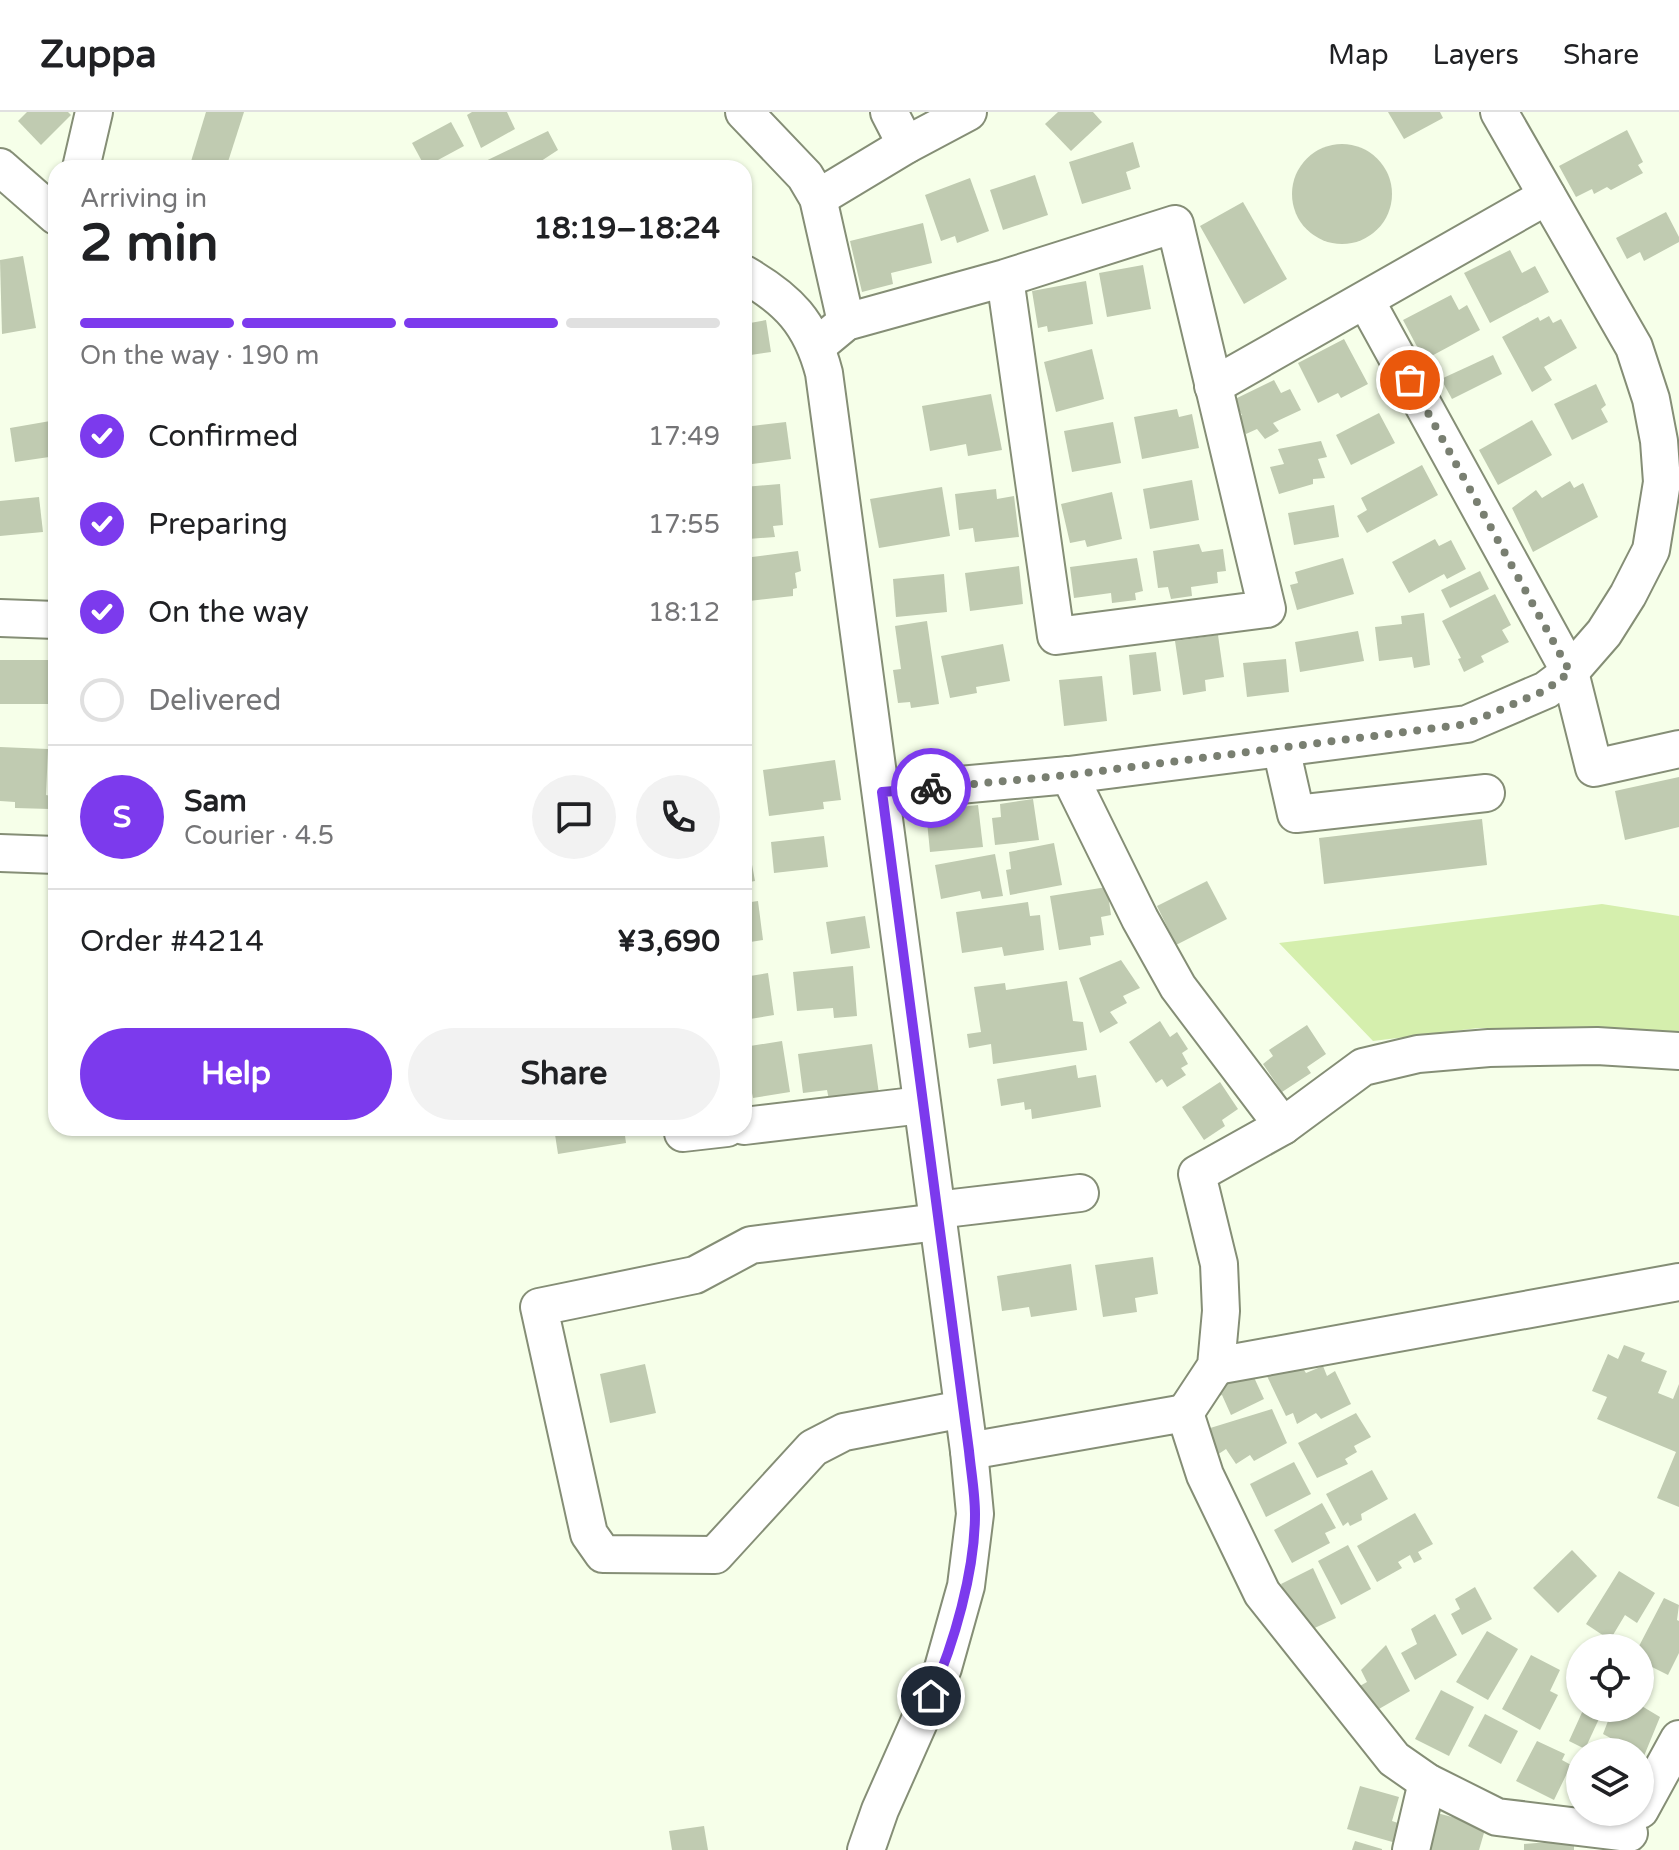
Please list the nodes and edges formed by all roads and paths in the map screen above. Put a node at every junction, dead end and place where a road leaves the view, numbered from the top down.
1 (94, 112) edge
2 (744, 112) edge
3 (889, 112) edge
4 (968, 112) edge
5 (1499, 112) edge
6 (906, 145) junction
7 (83, 160) edge
8 (0, 167) edge
9 (1547, 196) junction
10 (818, 198) junction
11 (48, 209) edge
12 (1005, 278) junction
13 (752, 279) edge
14 (1366, 301) junction
15 (846, 322) junction
16 (817, 346) junction
17 (1213, 386) junction
18 (0, 618) edge
19 (48, 620) edge
20 (1570, 672) junction
21 (1281, 748) junction
22 (1679, 749) edge
23 (1069, 775) junction
24 (882, 792) junction
25 (1486, 793) dead end
26 (0, 853) edge
27 (48, 855) edge
28 (1679, 1051) edge
29 (922, 1105) junction
30 (752, 1125) edge
31 (1283, 1126) junction
32 (1080, 1193) dead end
33 (937, 1216) junction
34 (1679, 1282) edge
35 (1216, 1366) junction
36 (963, 1409) junction
37 (1185, 1413) junction
38 (969, 1451) junction
39 (1679, 1739) edge
40 (1427, 1782) junction
41 (1654, 1787) edge
42 (1566, 1822) edge
43 (866, 1850) edge
44 (1411, 1850) edge

1 - 7 street
2 - 10 street
3 - 6 street
4 - 6 street
5 - 9 street
6 - 10 street
8 - 11 street
9 - 14 street
9 - 20 street
10 - 15 street
12 - 15 street
12 - 17 street
12 - 17 street
13 - 16 street
14 - 17 street
14 - 20 street
15 - 16 street
16 - 24 street
18 - 19 street
20 - 21 street
20 - 22 street
21 - 23 street
21 - 25 street
23 - 24 street
23 - 31 street
24 - 29 street
26 - 27 street
28 - 31 street
29 - 30 street
29 - 33 street
31 - 35 street
32 - 33 street
33 - 36 street
33 - 36 street
34 - 35 street
35 - 37 street
36 - 38 street
37 - 38 street
37 - 40 street
38 - 43 street
39 - 41 street
40 - 42 street
40 - 44 street

